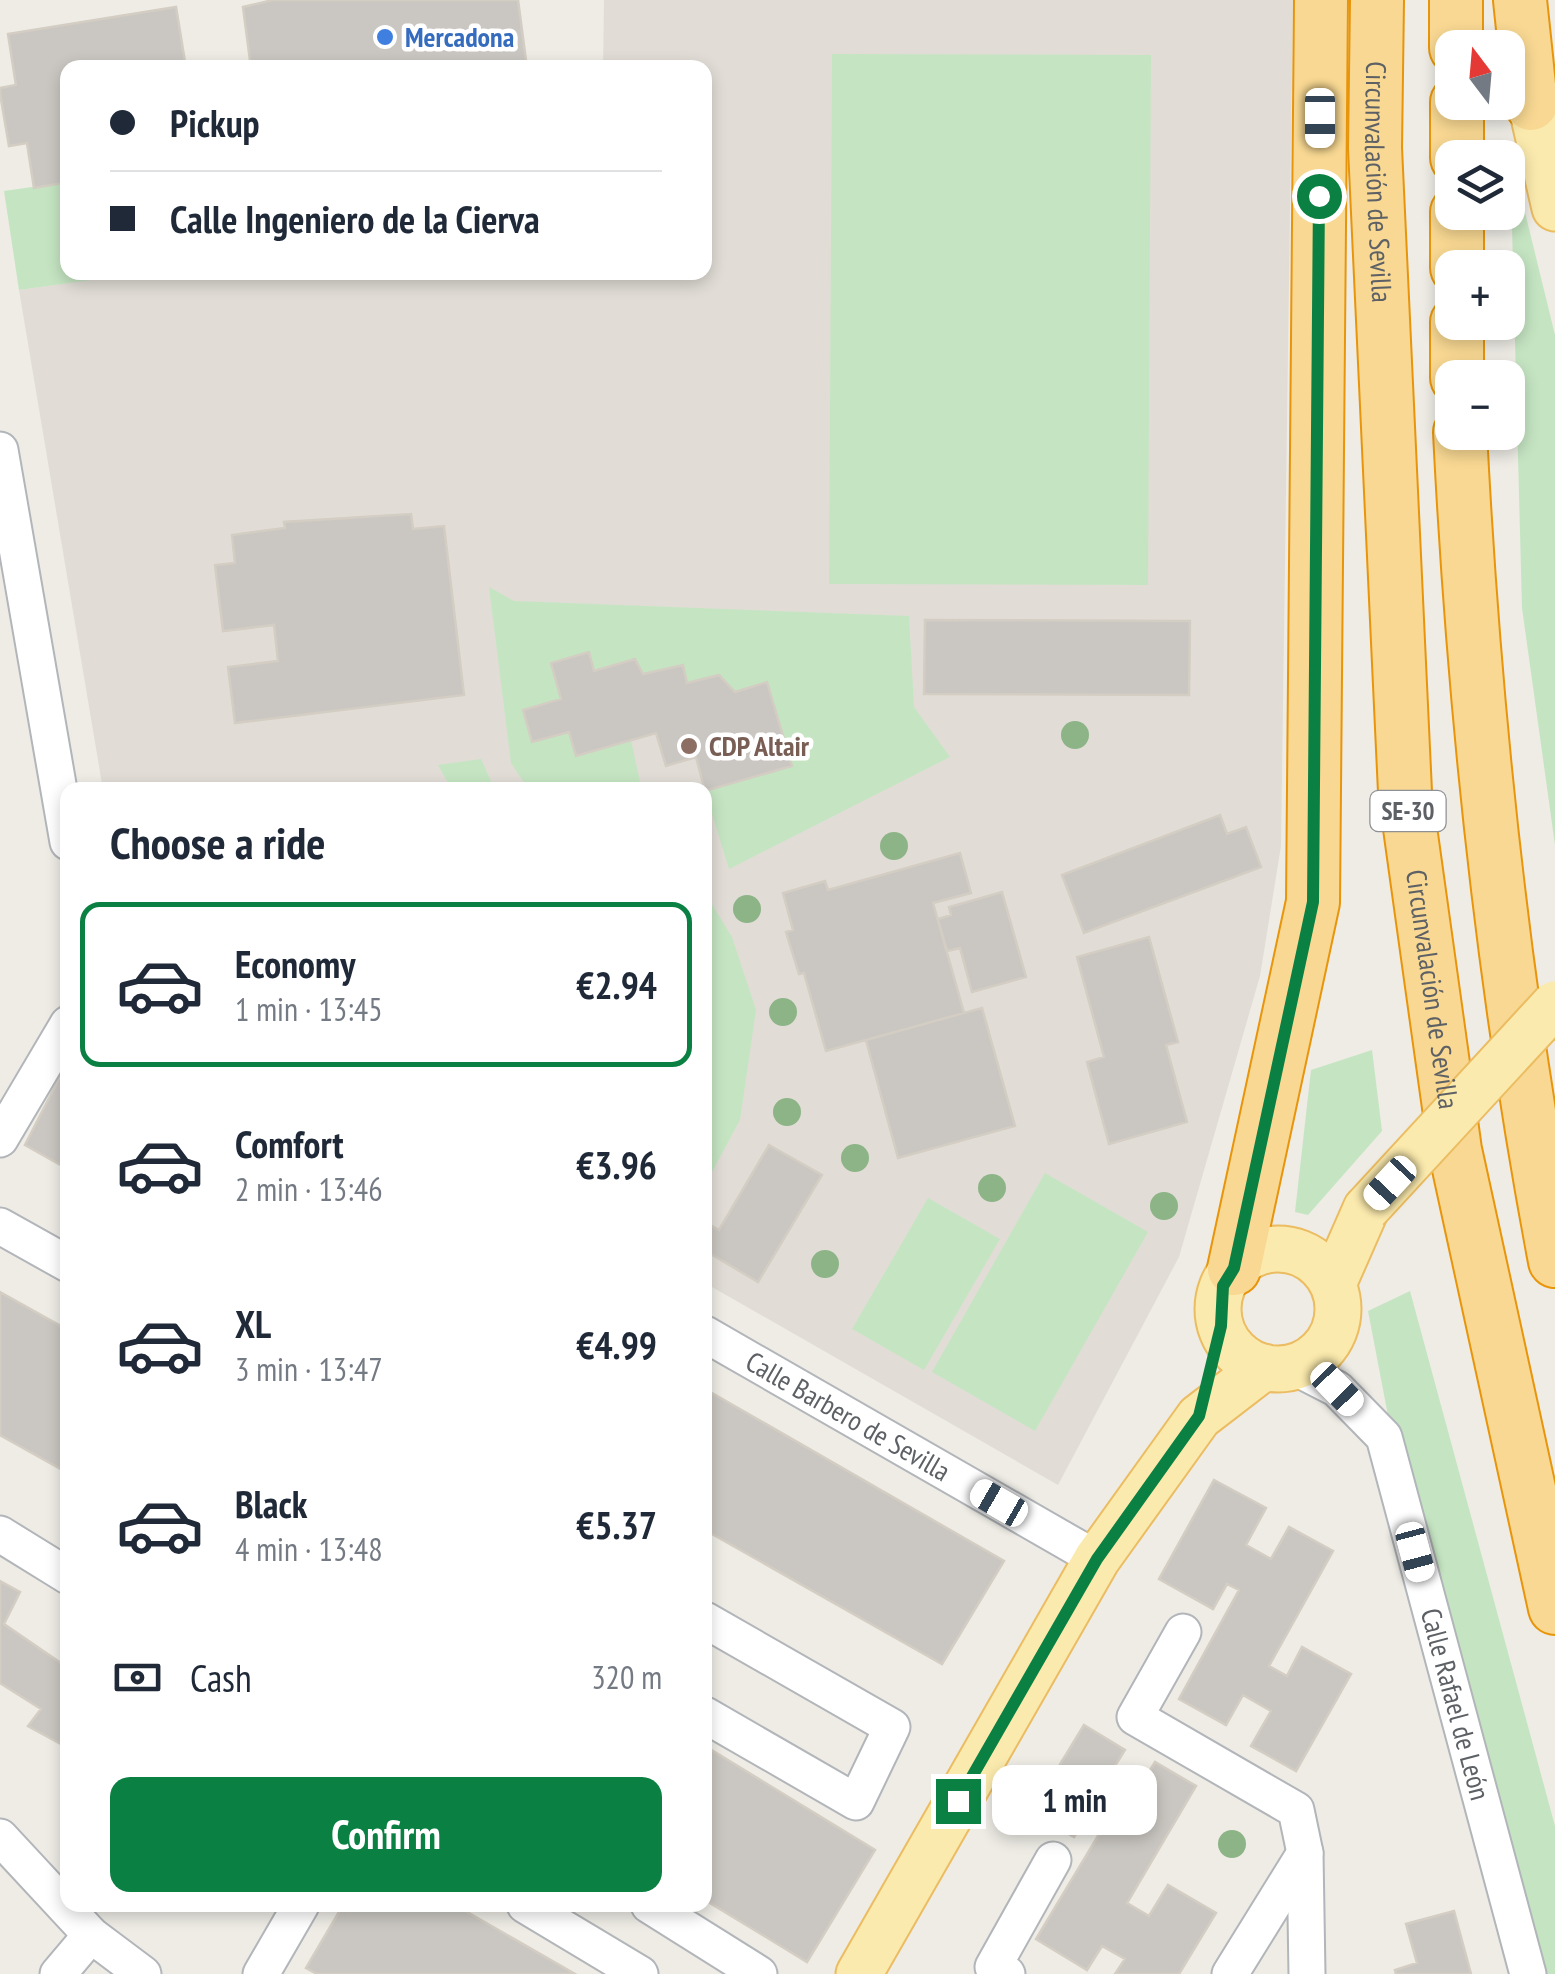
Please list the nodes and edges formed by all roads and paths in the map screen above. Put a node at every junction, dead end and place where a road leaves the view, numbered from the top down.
1 (1321, 0) edge
2 (1377, 0) edge
3 (1456, 0) edge
4 (1520, 0) edge
5 (1531, 0) edge
6 (1456, 30) edge
7 (1531, 104) junction
8 (1555, 208) edge
9 (0, 450) edge
10 (1461, 450) edge
11 (60, 796) edge
12 (1555, 1004) edge
13 (60, 1037) edge
14 (0, 1138) edge
15 (1366, 1209) junction
16 (0, 1226) edge
17 (1297, 1252) junction
18 (60, 1260) edge
19 (1555, 1261) edge
20 (1234, 1268) junction
21 (1333, 1284) junction
22 (1221, 1326) junction
23 (712, 1338) edge
24 (1279, 1367) junction
25 (1199, 1416) junction
26 (0, 1534) edge
27 (1097, 1559) junction
28 (60, 1571) edge
29 (1555, 1608) edge
30 (712, 1624) edge
31 (1183, 1632) dead end
32 (712, 1719) edge
33 (6, 1852) edge
34 (1305, 1853) junction
35 (1053, 1860) dead end
36 (60, 1905) edge
37 (67, 1912) edge
38 (297, 1912) edge
39 (537, 1912) edge
40 (659, 1912) edge
41 (91, 1936) junction
42 (58, 1974) edge
43 (143, 1974) edge
44 (261, 1974) edge
45 (640, 1974) edge
46 (759, 1974) edge
47 (859, 1974) edge
48 (1007, 1974) edge
49 (1230, 1974) edge
50 (1307, 1974) edge
51 (1528, 1974) edge

1 - 20 highway
2 - 29 highway, Circunvalación de Sevilla / SE-30
3 - 6 highway
4 - 7 highway
5 - 7 street
7 - 8 main road
9 - 11 street
10 - 19 highway, SE-30
12 - 15 main road, bridge
13 - 14 street
15 - 17 main road
15 - 21 main road
16 - 18 street
17 - 20 main road
17 - 21 main road
20 - 22 main road
21 - 24 main road
22 - 24 main road
22 - 25 main road
23 - 27 street, Calle Barbero de Sevilla
24 - 25 main road
24 - 51 street, Calle Rafael de León
25 - 27 main road
26 - 28 street
27 - 47 main road
30 - 32 street
31 - 34 street
33 - 36 street
34 - 49 street
34 - 50 street
35 - 48 street
37 - 41 street
38 - 44 street
39 - 45 street
40 - 46 street
41 - 42 street
41 - 43 street

